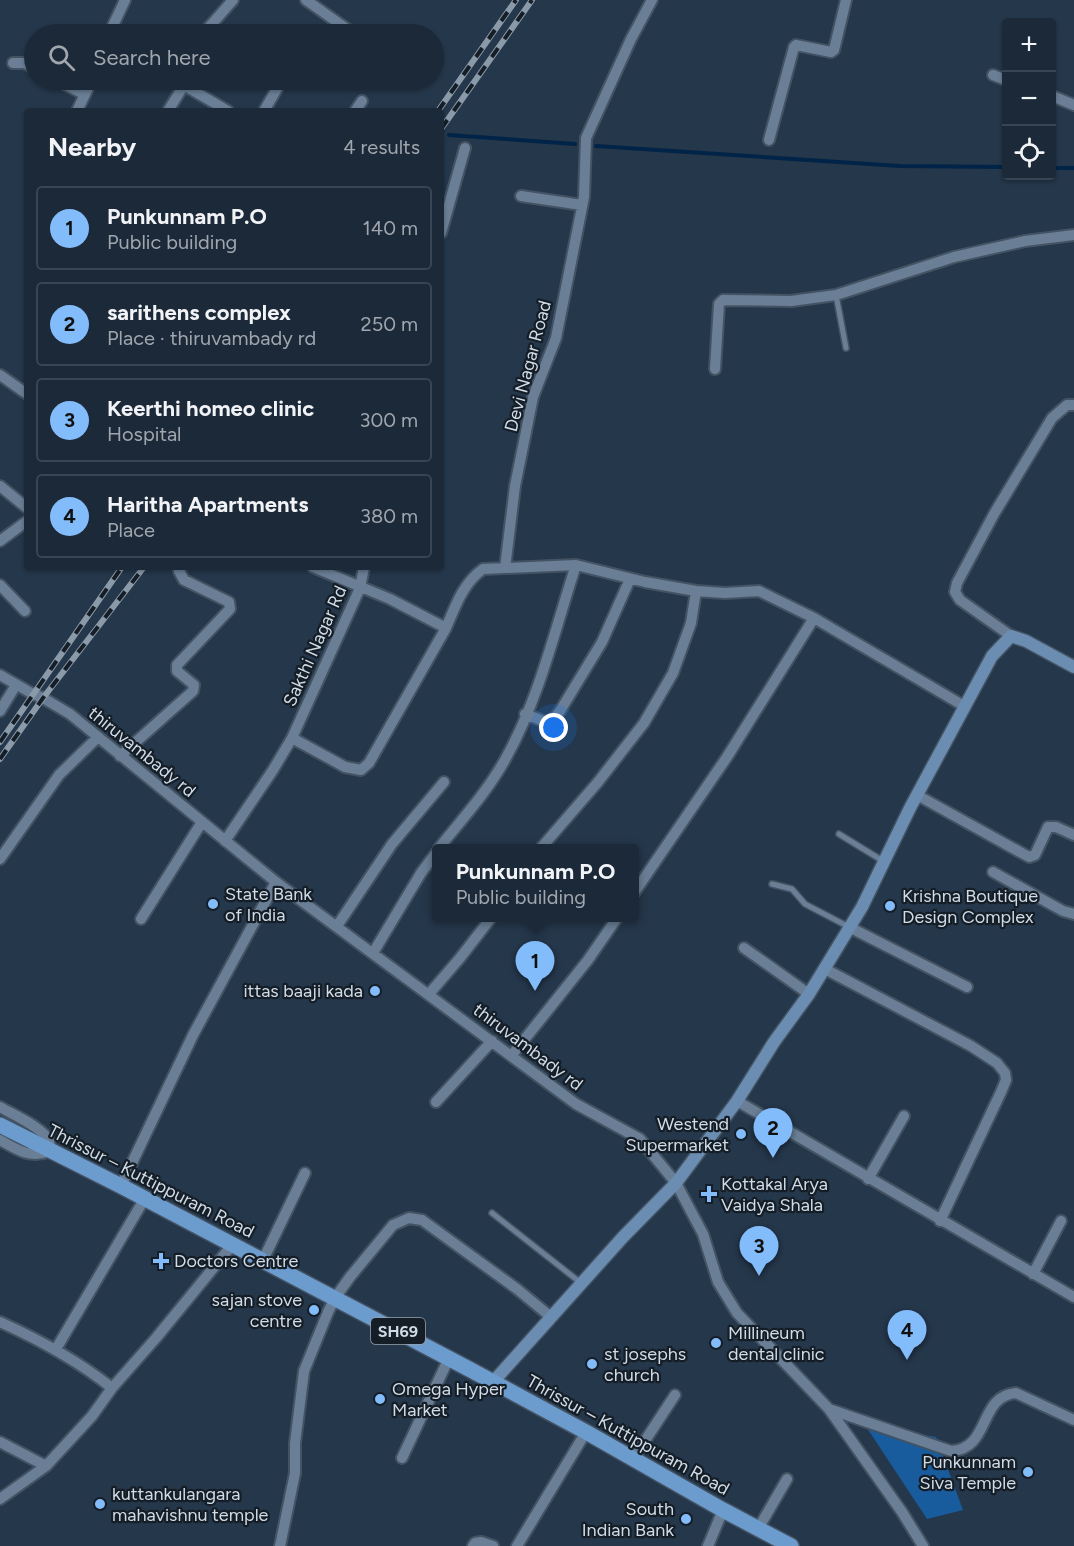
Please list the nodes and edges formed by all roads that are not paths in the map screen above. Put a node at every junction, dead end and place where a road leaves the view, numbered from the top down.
1 (125, 0) edge
2 (232, 0) edge
3 (306, 0) edge
4 (652, 0) edge
5 (846, 0) edge
6 (114, 24) edge
7 (211, 24) edge
8 (340, 24) edge
9 (13, 63) dead end
10 (24, 63) edge
11 (993, 75) dead end
12 (1002, 78) edge
13 (76, 90) edge
14 (86, 90) edge
15 (176, 90) edge
16 (193, 90) edge
17 (276, 90) edge
18 (84, 94) junction
19 (1056, 98) edge
20 (362, 101) dead end
21 (1074, 105) edge
22 (78, 108) edge
23 (169, 108) edge
24 (223, 108) edge
25 (266, 108) edge
26 (358, 108) edge
27 (769, 140) dead end
28 (465, 148) dead end
29 (520, 196) dead end
30 (582, 205) junction
31 (444, 222) edge
32 (1074, 235) edge
33 (836, 295) junction
34 (846, 348) dead end
35 (715, 369) dead end
36 (0, 375) edge
37 (24, 392) edge
38 (1074, 405) edge
39 (0, 486) edge
40 (24, 506) edge
41 (24, 523) edge
42 (0, 541) edge
43 (576, 565) junction
44 (505, 568) junction
45 (180, 570) edge
46 (320, 570) edge
47 (363, 570) edge
48 (630, 579) junction
49 (0, 585) edge
50 (360, 588) junction
51 (696, 591) junction
52 (25, 611) dead end
53 (814, 618) junction
54 (446, 628) junction
55 (1011, 636) junction
56 (1074, 667) edge
57 (0, 675) edge
58 (16, 685) junction
59 (964, 706) junction
60 (0, 711) edge
61 (525, 714) junction
62 (98, 737) junction
63 (292, 738) junction
64 (120, 756) junction
65 (444, 782) dead end
66 (917, 795) junction
67 (202, 822) junction
68 (839, 834) dead end
69 (1074, 835) edge
70 (225, 841) junction
71 (443, 844) edge
72 (545, 844) edge
73 (432, 858) edge
74 (0, 859) edge
75 (885, 862) junction
76 (993, 872) dead end
77 (276, 882) junction
78 (772, 884) dead end
79 (639, 886) edge
80 (1074, 914) edge
81 (141, 919) dead end
82 (488, 922) edge
83 (614, 922) edge
84 (337, 926) junction
85 (849, 927) junction
86 (744, 948) dead end
87 (373, 952) junction
88 (825, 969) junction
89 (967, 987) dead end
90 (429, 994) junction
91 (809, 994) junction
92 (492, 1041) junction
93 (512, 1055) junction
94 (737, 1101) junction
95 (436, 1102) dead end
96 (0, 1107) edge
97 (904, 1116) dead end
98 (0, 1125) edge
99 (0, 1140) edge
100 (50, 1151) junction
101 (305, 1173) dead end
102 (868, 1179) junction
103 (676, 1183) junction
104 (121, 1186) junction
105 (145, 1198) junction
106 (492, 1214) dead end
107 (940, 1221) junction
108 (1061, 1221) dead end
109 (233, 1244) junction
110 (262, 1260) junction
111 (1033, 1274) junction
112 (581, 1283) junction
113 (1074, 1297) edge
114 (335, 1298) junction
115 (551, 1317) junction
116 (0, 1322) edge
117 (56, 1349) junction
118 (449, 1359) junction
119 (493, 1382) junction
120 (112, 1388) junction
121 (675, 1395) dead end
122 (829, 1409) junction
123 (1074, 1420) edge
124 (586, 1432) junction
125 (0, 1442) edge
126 (402, 1458) dead end
127 (633, 1459) junction
128 (46, 1466) junction
129 (787, 1479) dead end
130 (0, 1499) edge
131 (723, 1510) junction
132 (758, 1529) junction
133 (280, 1546) edge
134 (473, 1546) edge
135 (493, 1546) edge
136 (517, 1546) edge
137 (708, 1546) edge
138 (791, 1546) edge
139 (923, 1546) edge

1 - 6 street
2 - 7 street
3 - 8 street
4 - 30 street, Devi Nagar Road
5 - 27 street
9 - 10 street
11 - 12 street
13 - 18 street
14 - 18 street
15 - 23 street
16 - 24 street
17 - 25 street
18 - 22 street
19 - 21 street
20 - 26 street
28 - 31 street
29 - 30 street
30 - 44 street, Devi Nagar Road
32 - 33 street
33 - 34 lane
33 - 35 street
36 - 37 street
38 - 55 street
39 - 40 street
41 - 42 street
43 - 44 street
43 - 48 street
43 - 61 street
44 - 54 street
45 - 64 street
46 - 50 street
47 - 50 street, Sakthi Nagar Rd
48 - 51 street
48 - 61 street
49 - 52 street
50 - 54 street
50 - 63 street, Sakthi Nagar Rd
51 - 53 street
51 - 72 street
53 - 59 street
53 - 79 street
54 - 63 street
55 - 56 street
55 - 59 street
57 - 58 street, thiruvambady rd
58 - 60 street
58 - 62 street, thiruvambady rd
59 - 66 street
61 - 71 street
62 - 64 street, thiruvambady rd
62 - 74 street
63 - 70 street, Sakthi Nagar Rd
64 - 67 street, thiruvambady rd
65 - 84 street
66 - 69 street
66 - 75 street
67 - 70 street, thiruvambady rd
67 - 81 street
68 - 75 lane
70 - 77 street, thiruvambady rd
73 - 87 street
75 - 85 street
76 - 80 street
77 - 84 street, thiruvambady rd
77 - 104 street
78 - 85 lane
82 - 90 street
83 - 93 street
84 - 87 street, thiruvambady rd
85 - 88 street
85 - 89 street
86 - 91 street
87 - 90 street, thiruvambady rd
88 - 91 street
88 - 107 street
90 - 92 street, thiruvambady rd
91 - 94 street
92 - 93 street, thiruvambady rd
92 - 95 street
93 - 103 street, thiruvambady rd
94 - 102 street
94 - 103 street
96 - 100 street
97 - 102 street
98 - 100 main road, Thrissur – Kuttippuram Road / SH69
99 - 100 street
100 - 104 main road, Thrissur – Kuttippuram Road / SH69
101 - 110 street
102 - 107 street
103 - 112 street
103 - 122 street, thiruvambady rd
104 - 105 main road, Thrissur – Kuttippuram Road / SH69
105 - 109 main road, Thrissur – Kuttippuram Road / SH69
105 - 117 street
106 - 112 lane
107 - 111 street
108 - 111 street
109 - 110 main road, Thrissur – Kuttippuram Road / SH69
109 - 120 street
110 - 114 main road, Thrissur – Kuttippuram Road / SH69
111 - 113 street
112 - 115 street
114 - 115 street
114 - 118 main road, Thrissur – Kuttippuram Road / SH69
114 - 133 street
115 - 119 street
116 - 117 street
117 - 120 street
118 - 119 main road, Thrissur – Kuttippuram Road / SH69
118 - 126 street
119 - 124 main road, Thrissur – Kuttippuram Road / SH69
120 - 128 street
121 - 127 street
122 - 123 street
122 - 139 street, thiruvambady rd
124 - 127 main road, Thrissur – Kuttippuram Road / SH69
124 - 136 street
125 - 128 street
127 - 131 main road, Thrissur – Kuttippuram Road / SH69
128 - 130 street
129 - 132 street
131 - 132 main road, Thrissur – Kuttippuram Road / SH69
131 - 137 street
132 - 138 main road, Thrissur – Kuttippuram Road / SH69
134 - 135 street

